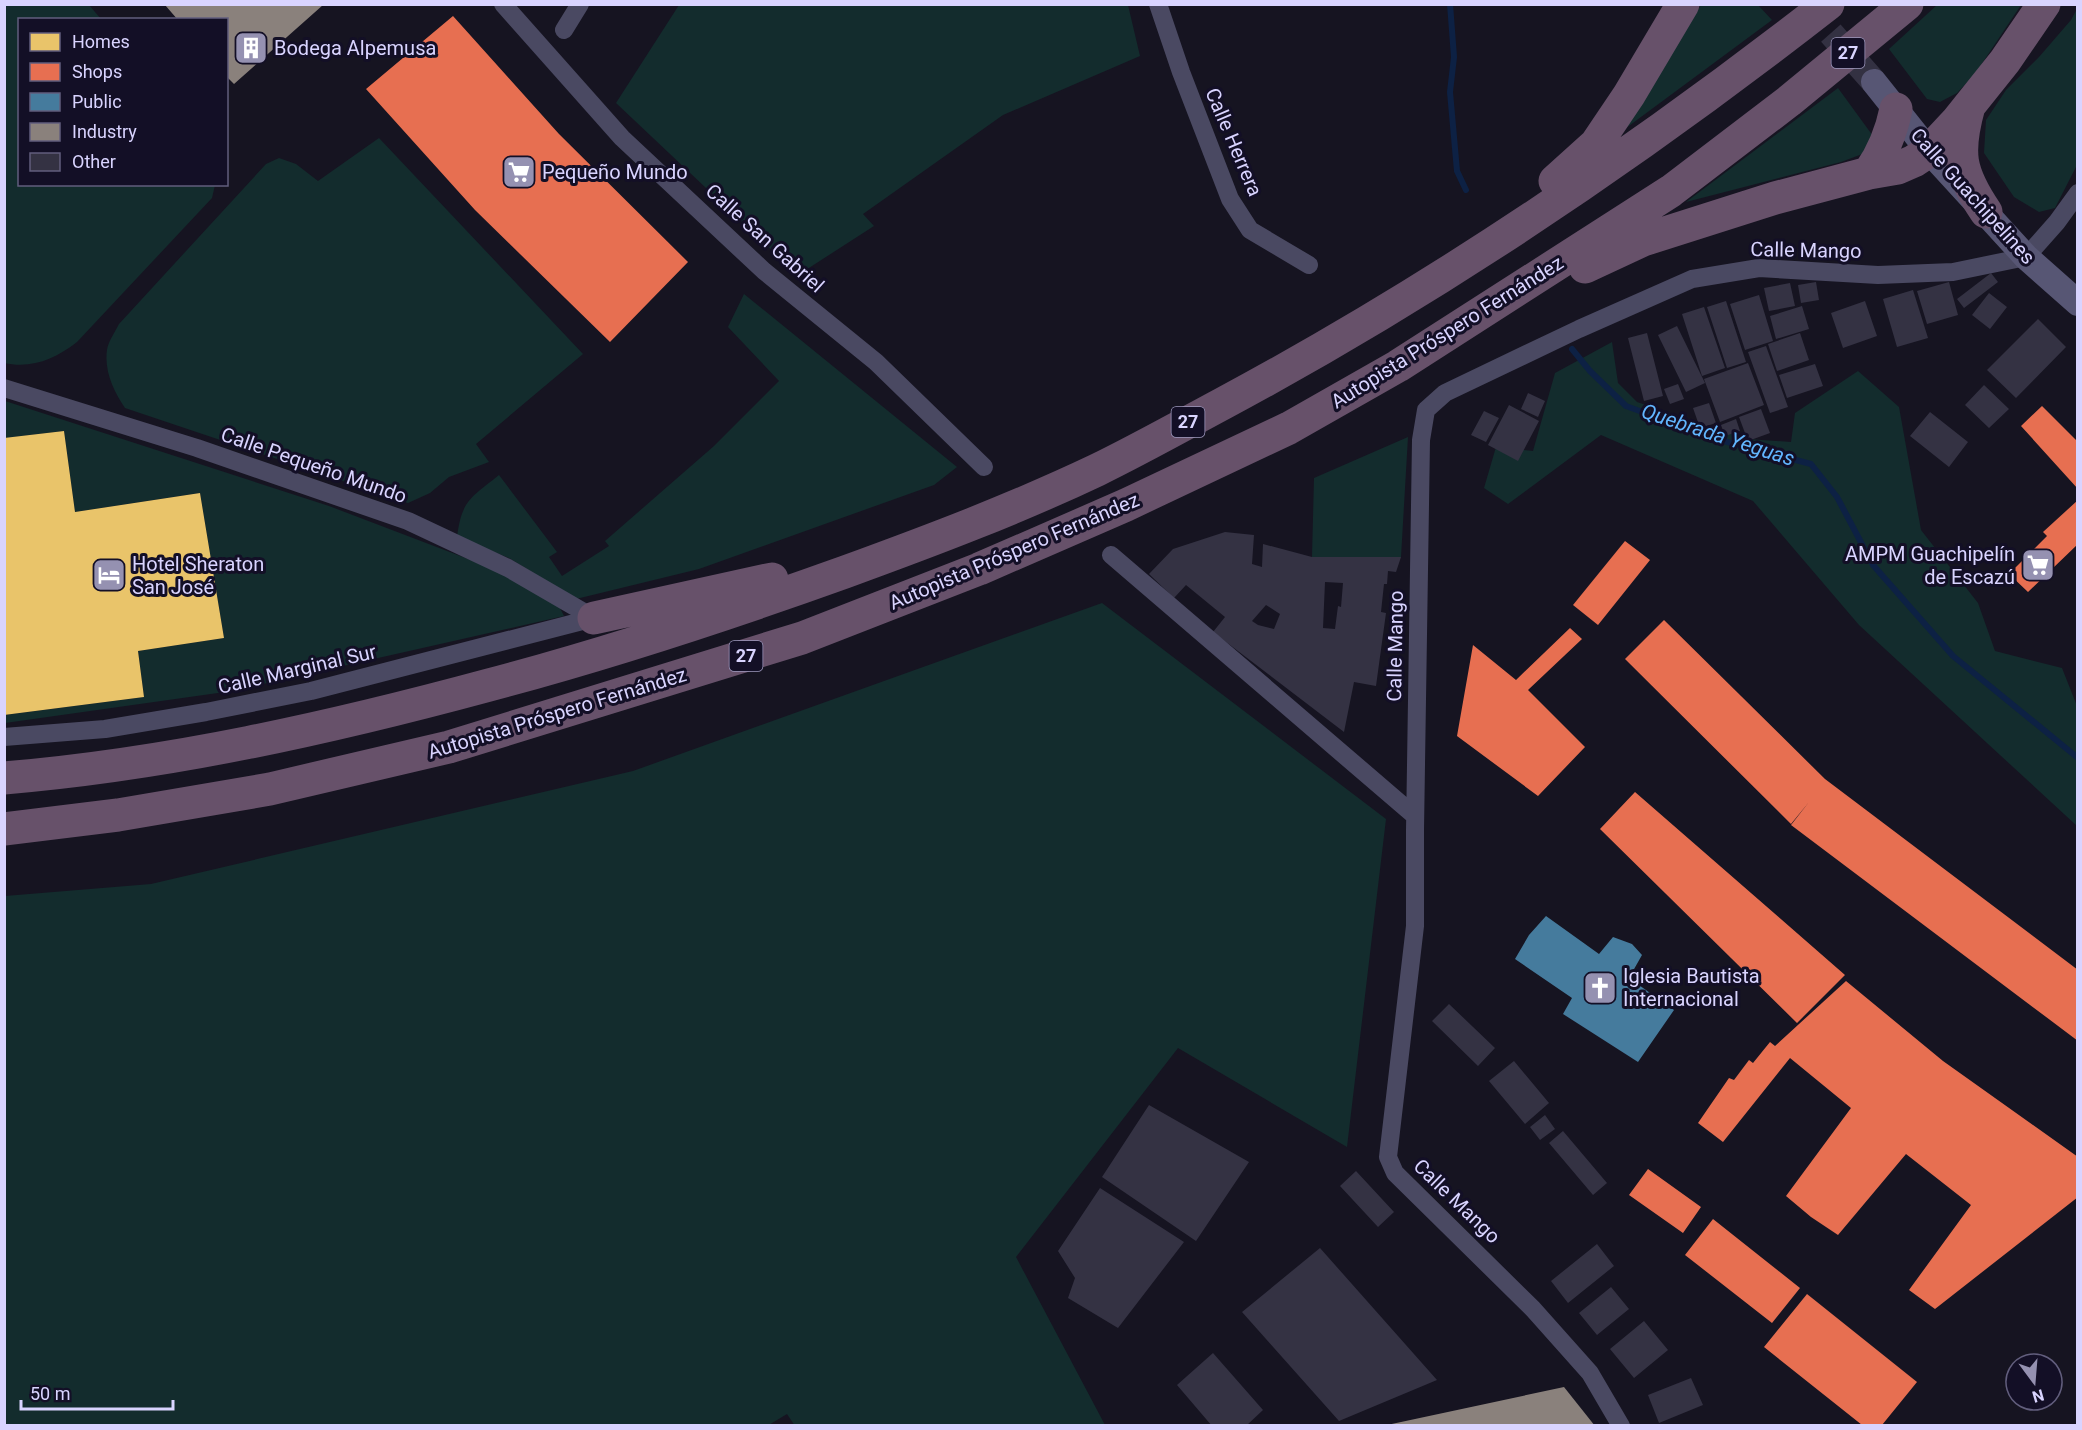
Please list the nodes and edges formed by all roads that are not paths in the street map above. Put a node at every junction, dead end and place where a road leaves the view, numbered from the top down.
1 (503, 4) edge
2 (580, 4) edge
3 (1158, 4) edge
4 (1683, 4) edge
5 (1828, 4) edge
6 (1907, 4) edge
7 (2044, 4) edge
8 (564, 30) dead end
9 (1874, 82) tunnel mouth
10 (1969, 104) junction
11 (1896, 109) junction
12 (1929, 151) junction
13 (1869, 173) junction
14 (2078, 193) edge
15 (1986, 212) junction
16 (2026, 257) junction
17 (1309, 265) dead end
18 (1436, 280) junction
19 (2078, 303) edge
20 (1438, 340) junction
21 (4, 388) edge
22 (984, 467) dead end
23 (928, 541) junction
24 (1111, 555) dead end
25 (594, 618) junction
26 (4, 737) edge
27 (4, 778) edge
28 (1415, 816) junction
29 (4, 829) edge
30 (1621, 1425) edge

1 - 22 street, Calle San Gabriel
2 - 8 street
3 - 17 street, Calle Herrera
4 - 18 highway
5 - 18 highway, 27
6 - 20 highway, Autopista Próspero Fernández / 27
7 - 10 highway
9 - 11 street, Calle Guachipelines
10 - 12 highway
10 - 15 highway
11 - 12 street, Calle Guachipelines
11 - 13 highway
12 - 13 highway
12 - 15 street, Calle Guachipelines
13 - 20 highway
14 - 16 street
15 - 16 street, Calle Guachipelines
16 - 19 street, Calle Guachipelines
16 - 28 street, Calle Mango
18 - 23 highway, 27
20 - 29 highway, Autopista Próspero Fernández / 27
21 - 25 street, Calle Pequeño Mundo
23 - 25 highway
23 - 27 highway, 27
24 - 28 street
25 - 26 street, Calle Marginal Sur
28 - 30 street, Calle Mango

